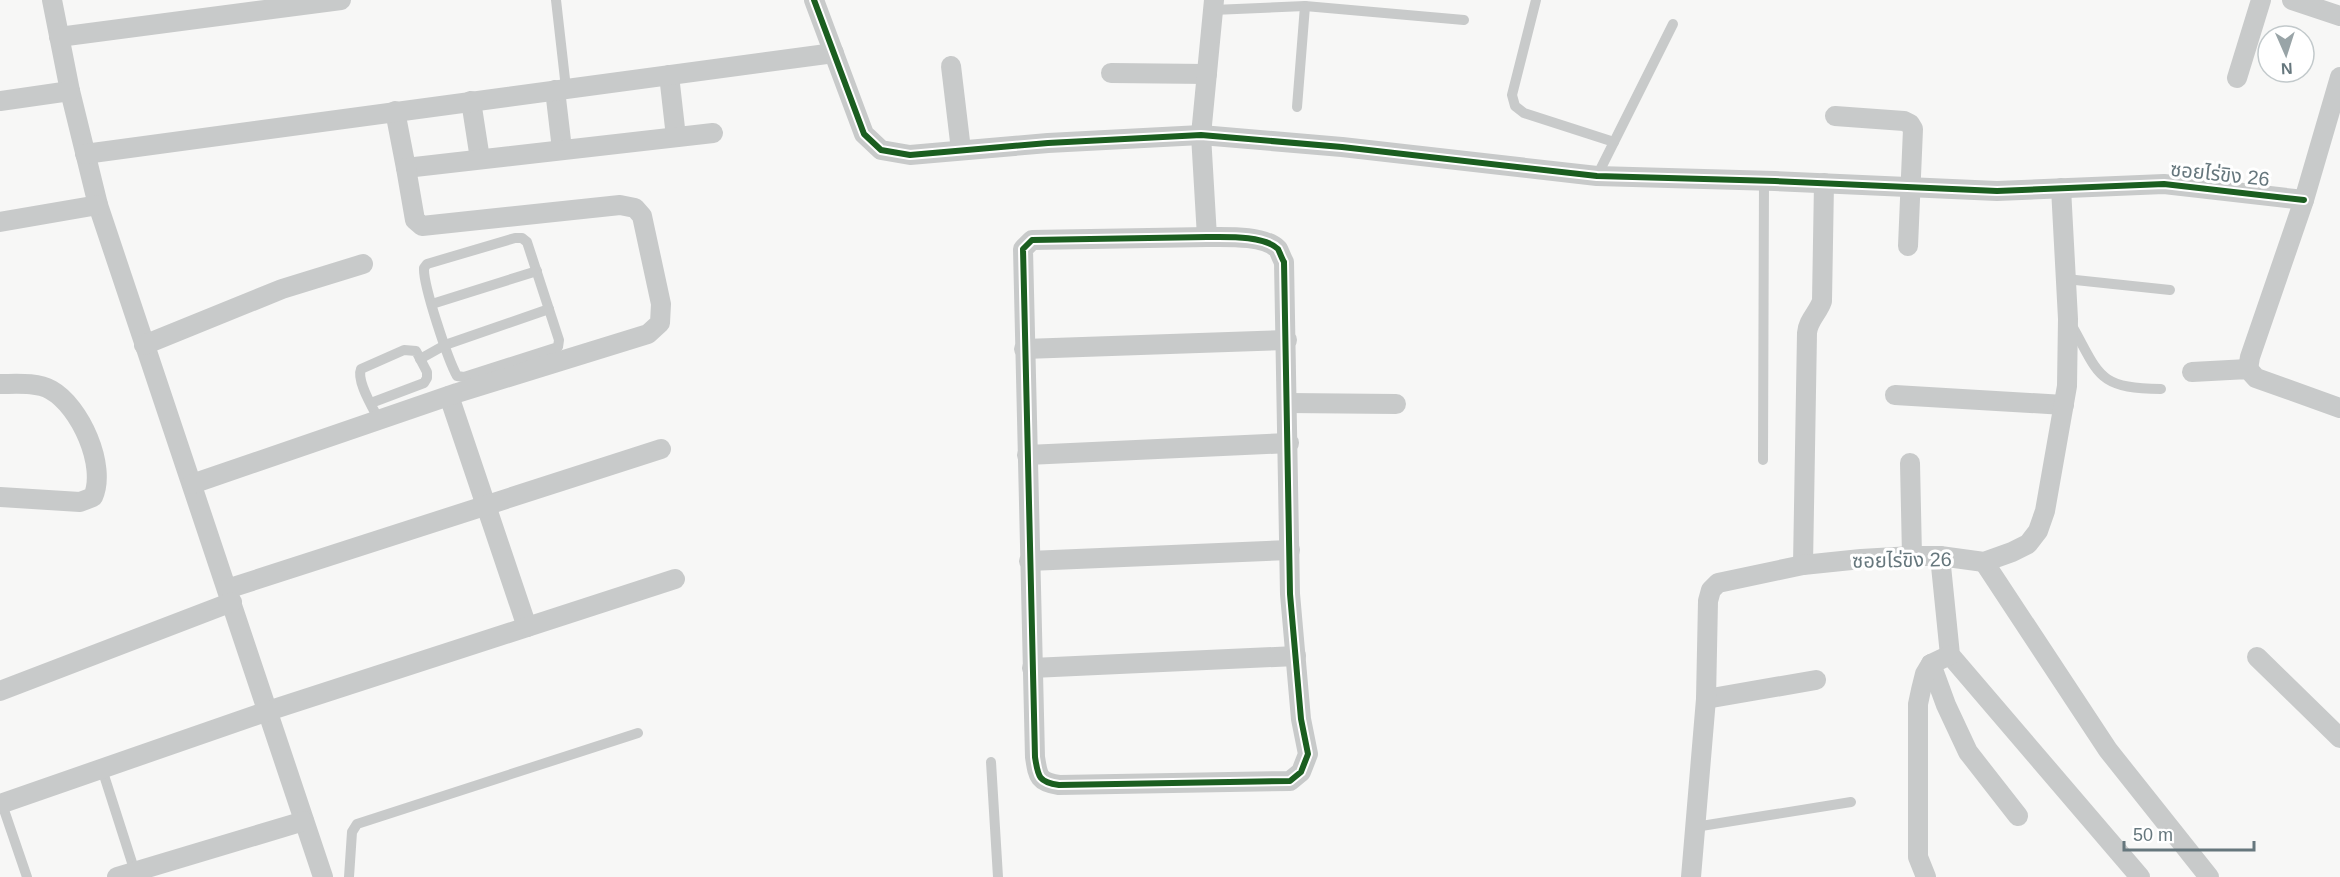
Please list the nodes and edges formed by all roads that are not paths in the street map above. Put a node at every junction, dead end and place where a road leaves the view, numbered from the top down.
1 (52, 0) edge
2 (337, 0) edge
3 (556, 0) edge
4 (814, 0) edge
5 (1536, 0) edge
6 (2261, 0) edge
7 (2292, 0) edge
8 (1214, 5) edge
9 (1305, 6) junction
10 (2340, 16) edge
11 (1464, 20) dead end
12 (1673, 24) dead end
13 (59, 37) junction
14 (834, 53) junction
15 (951, 66) dead end
16 (1111, 73) dead end
17 (1207, 74) junction
18 (669, 75) junction
19 (2340, 77) edge
20 (2237, 78) dead end
21 (560, 89) junction
22 (70, 91) junction
23 (0, 101) edge
24 (471, 101) junction
25 (1297, 107) dead end
26 (395, 111) junction
27 (1835, 116) dead end
28 (2334, 121) edge
29 (713, 133) dead end
30 (1201, 135) junction
31 (676, 137) junction
32 (1614, 142) junction
33 (562, 149) junction
34 (961, 150) junction
35 (86, 153) junction
36 (480, 159) junction
37 (406, 168) junction
38 (1597, 176) junction
39 (1764, 181) junction
40 (1824, 183) junction
41 (1909, 187) junction
42 (2061, 188) junction
43 (2304, 200) junction
44 (98, 205) junction
45 (0, 222) edge
46 (1207, 237) junction
47 (1908, 246) dead end
48 (363, 264) dead end
49 (537, 271) junction
50 (2066, 279) junction
51 (2170, 290) dead end
52 (432, 304) junction
53 (549, 309) junction
54 (2068, 319) junction
55 (1287, 340) junction
56 (144, 345) junction
57 (446, 345) junction
58 (1024, 349) junction
59 (420, 359) junction
60 (2248, 369) junction
61 (2192, 372) dead end
62 (0, 384) edge
63 (2161, 389) dead end
64 (1895, 395) dead end
65 (449, 396) junction
66 (1288, 403) junction
67 (1396, 404) dead end
68 (2064, 405) junction
69 (2340, 408) edge
70 (375, 411) junction
71 (1289, 443) junction
72 (661, 449) dead end
73 (1027, 455) junction
74 (1763, 460) dead end
75 (1910, 463) dead end
76 (192, 484) junction
77 (0, 497) edge
78 (485, 506) junction
79 (1290, 550) junction
80 (1912, 556) junction
81 (1940, 556) junction
82 (1029, 561) junction
83 (1984, 562) junction
84 (1803, 565) junction
85 (675, 579) dead end
86 (230, 596) junction
87 (527, 627) junction
88 (1950, 655) junction
89 (1296, 656) junction
90 (2257, 657) dead end
91 (1931, 664) junction
92 (1032, 668) junction
93 (1816, 680) dead end
94 (0, 691) edge
95 (1706, 699) junction
96 (268, 711) junction
97 (638, 733) dead end
98 (2340, 738) edge
99 (991, 762) dead end
100 (102, 769) junction
101 (1851, 802) dead end
102 (1, 804) edge
103 (2018, 816) dead end
104 (304, 821) junction
105 (1695, 828) junction
106 (126, 874) edge
107 (27, 877) edge
108 (323, 877) edge
109 (349, 877) edge
110 (998, 877) edge
111 (1691, 877) edge
112 (1926, 877) edge
113 (2139, 877) edge
114 (2209, 877) edge

1 - 13 street
2 - 13 street
3 - 21 lane
4 - 14 street
5 - 32 lane
6 - 20 street
7 - 10 street
8 - 9 lane
8 - 17 street
9 - 11 lane
9 - 25 lane
12 - 32 lane
13 - 22 street
14 - 18 street
14 - 34 street
15 - 34 street
16 - 17 street
17 - 30 street
18 - 21 street
18 - 31 street
19 - 28 street
21 - 24 street
21 - 33 street
22 - 23 street
22 - 35 street
24 - 26 street
24 - 36 street
26 - 35 street
26 - 37 street
27 - 41 street
28 - 43 street
29 - 31 street
30 - 34 street
30 - 38 street
30 - 46 street
31 - 33 street
32 - 38 lane
33 - 36 street
35 - 44 street
36 - 37 street
37 - 65 street
38 - 39 street
39 - 40 street
39 - 74 lane
40 - 41 street
40 - 84 street
41 - 42 street
41 - 47 street
42 - 43 street, ซอยไร่ขิง 26
42 - 50 street, ซอยไร่ขิง 26
43 - 60 street
44 - 45 street
44 - 56 street
46 - 55 street
46 - 58 street
48 - 56 street
49 - 52 lane
49 - 52 lane
49 - 53 lane
50 - 51 lane
50 - 54 street, ซอยไร่ขิง 26
52 - 57 lane
53 - 57 lane
53 - 57 lane
54 - 63 lane
54 - 68 street, ซอยไร่ขิง 26
55 - 58 street
55 - 66 street
56 - 76 street
57 - 59 lane
58 - 73 street
59 - 70 lane
59 - 70 lane
60 - 61 street
60 - 69 street
62 - 77 street
64 - 68 street
65 - 70 street
65 - 78 street
66 - 67 street
66 - 71 street
68 - 83 street, ซอยไร่ขิง 26
70 - 76 street
71 - 73 street
71 - 79 street
72 - 78 street
73 - 82 street
75 - 80 street
76 - 86 street
78 - 86 street
78 - 87 street
79 - 82 street
79 - 89 street
80 - 81 street, ซอยไร่ขิง 26
80 - 84 street, ซอยไร่ขิง 26
81 - 83 street, ซอยไร่ขิง 26
81 - 88 street
82 - 92 street
83 - 114 street
84 - 95 street, ซอยไร่ขิง 26
85 - 87 street
86 - 94 street
86 - 96 street
87 - 96 street
88 - 91 street
88 - 113 street
89 - 92 street
89 - 92 street
90 - 98 street
91 - 103 street
91 - 112 street
93 - 95 street
95 - 105 street, ซอยไร่ขิง 26
96 - 100 street
96 - 104 street
97 - 109 lane
99 - 110 lane
100 - 102 street
100 - 106 lane
101 - 105 lane
102 - 107 lane
104 - 106 street
104 - 108 street
105 - 111 street, ซอยไร่ขิง 26

